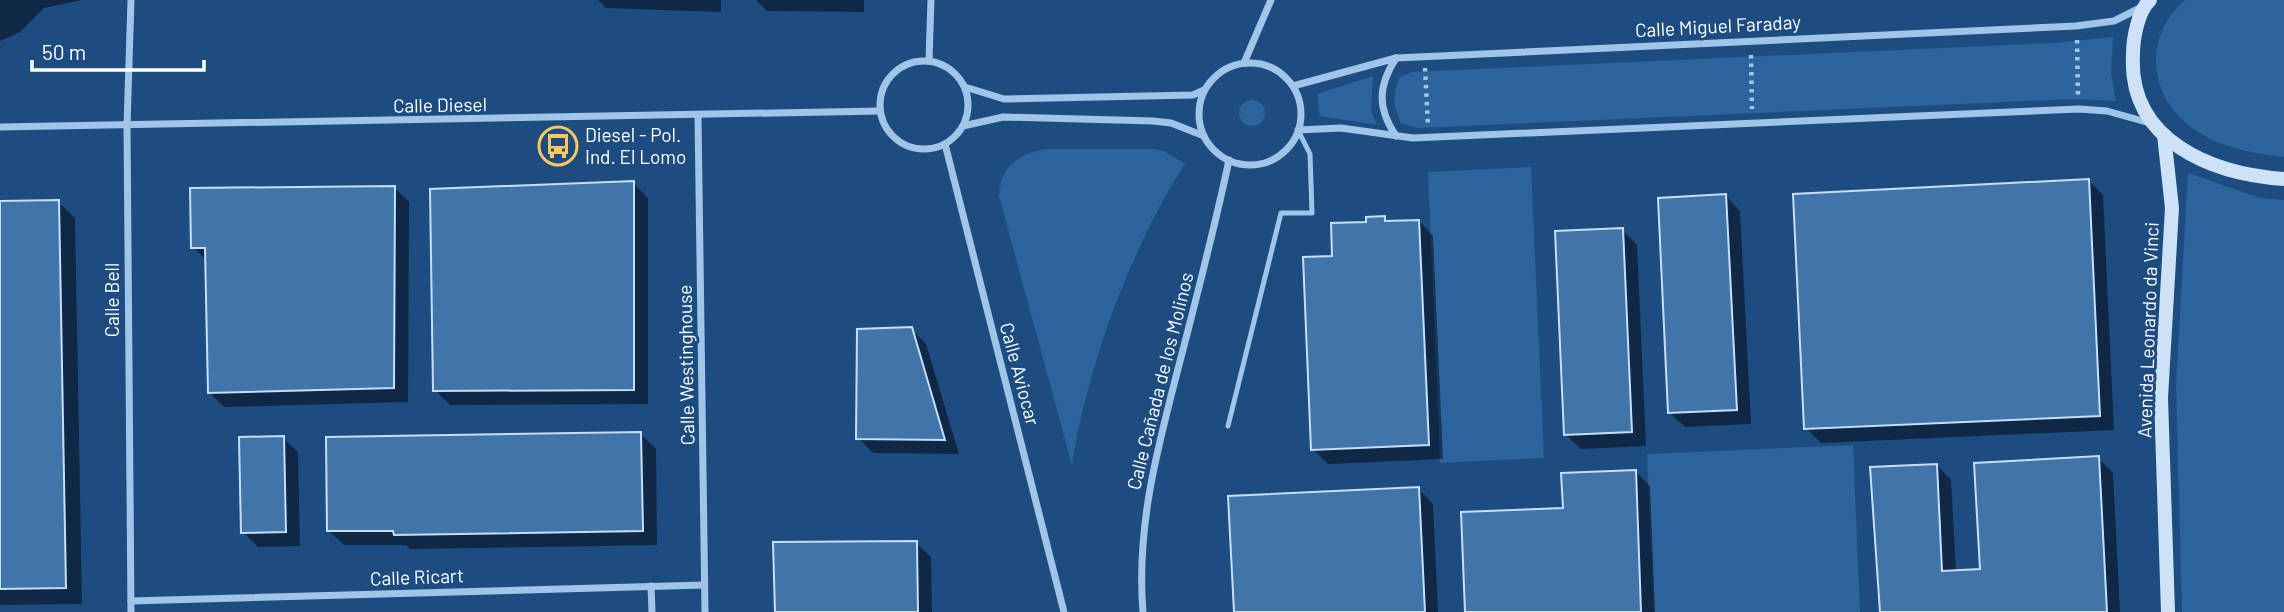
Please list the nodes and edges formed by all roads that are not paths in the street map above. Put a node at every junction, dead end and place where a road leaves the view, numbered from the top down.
1 (131, 0) edge
2 (930, 0) edge
3 (1271, 0) edge
4 (2147, 3) edge
5 (1396, 58) junction
6 (929, 60) junction
7 (1244, 63) junction
8 (965, 86) junction
9 (1293, 86) junction
10 (1204, 90) junction
11 (880, 111) junction
12 (698, 117) junction
13 (2150, 123) junction
14 (127, 126) junction
15 (963, 126) junction
16 (0, 127) edge
17 (1298, 130) junction
18 (2164, 135) junction
19 (1204, 136) junction
20 (1396, 136) junction
21 (945, 144) junction
22 (1229, 160) junction
23 (2284, 179) edge
24 (1228, 426) dead end
25 (704, 585) junction
26 (651, 586) junction
27 (131, 601) junction
28 (131, 612) edge
29 (652, 612) edge
30 (705, 612) edge
31 (1064, 612) edge
32 (1143, 612) edge
33 (2168, 612) edge

1 - 14 street, Calle Bell
2 - 6 street
3 - 7 street
4 - 5 street, Calle Miguel Faraday
4 - 13 street
5 - 9 street, Calle Miguel Faraday
5 - 20 street
6 - 8 street
6 - 11 street
7 - 9 street
7 - 10 street
8 - 10 street
8 - 15 street
9 - 17 street
10 - 19 street
11 - 12 street, Calle Diesel
11 - 21 street
12 - 14 street, Calle Diesel
12 - 25 street, Calle Westinghouse
13 - 18 street
13 - 20 street
14 - 16 street, Calle Diesel
14 - 27 street, Calle Bell
15 - 19 street
15 - 21 street
17 - 20 street
17 - 22 street
17 - 24 lane
18 - 23 street
18 - 33 street, Avenida Leonardo da Vinci
19 - 22 street
21 - 31 street, Calle Aviocar
22 - 32 street, Calle Cañada de los Molinos
25 - 26 street, Calle Ricart
25 - 30 street, Calle Westinghouse
26 - 27 street, Calle Ricart
26 - 29 street
27 - 28 street, Calle Bell

